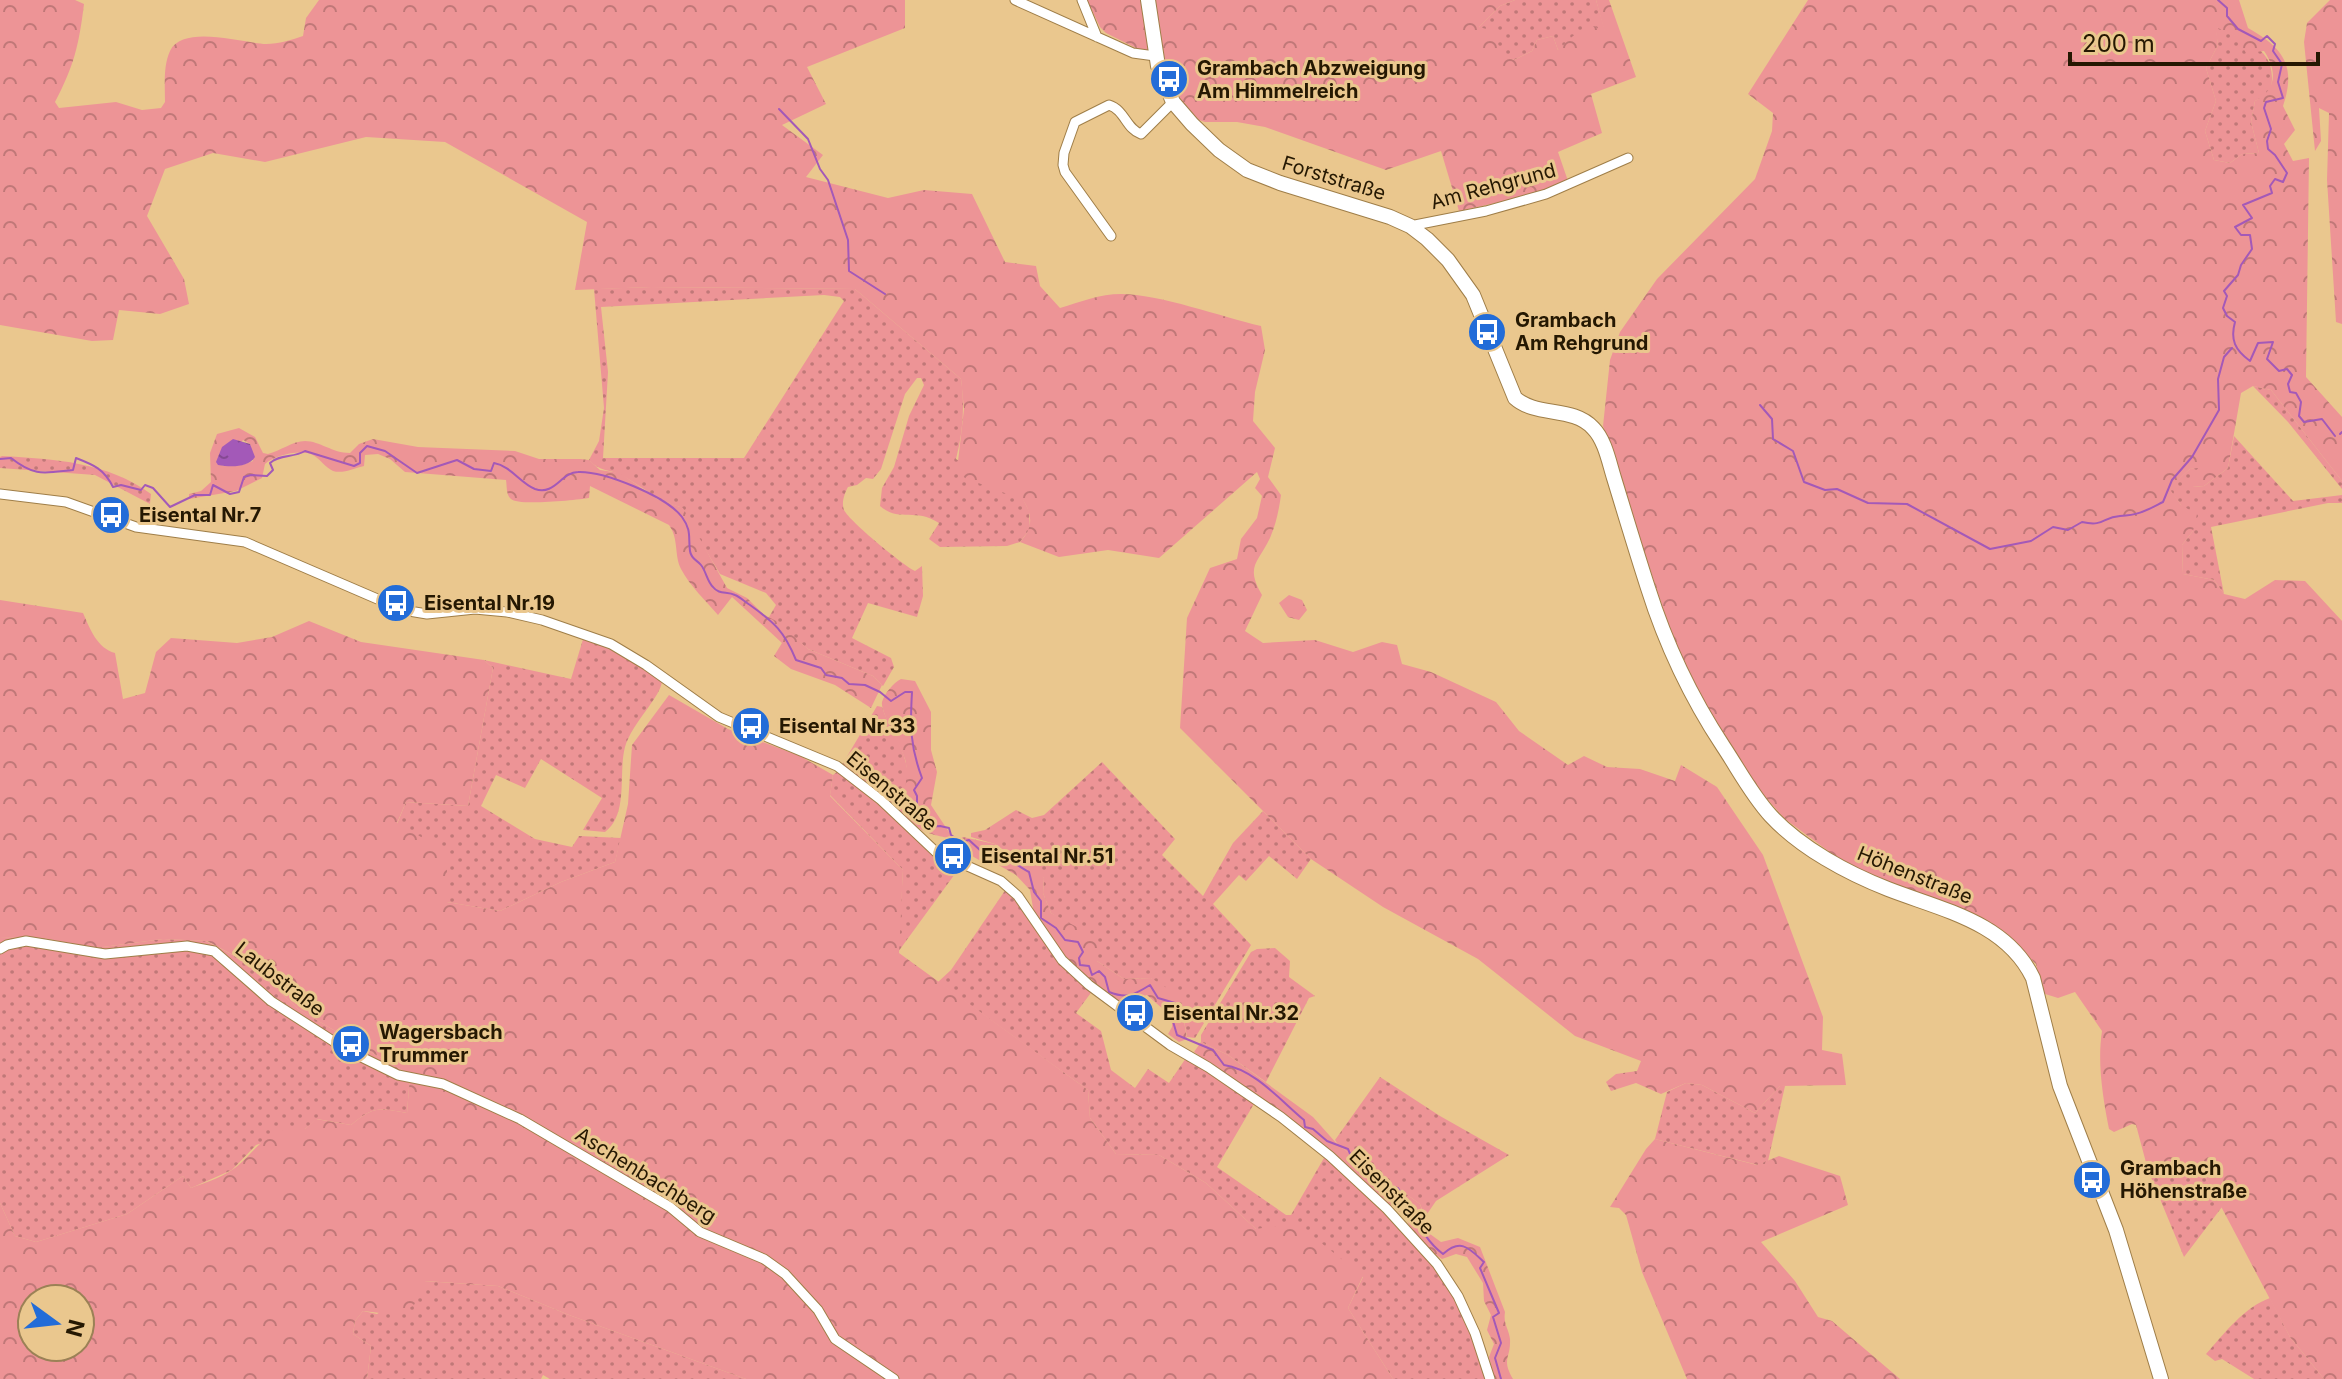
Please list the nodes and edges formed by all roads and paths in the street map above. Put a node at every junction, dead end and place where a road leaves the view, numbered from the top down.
1 (1015, 0) edge
2 (1082, 0) edge
3 (1148, 0) edge
4 (1097, 37) junction
5 (1155, 56) junction
6 (1173, 102) junction
7 (1628, 158) dead end
8 (1410, 226) junction
9 (1111, 236) dead end
10 (1515, 398) joint
11 (0, 494) edge
12 (0, 949) edge
13 (347, 1050) joint
14 (894, 1379) edge
15 (1490, 1379) edge
16 (2161, 1379) edge

1 - 4 street
2 - 4 street
3 - 5 street, Forststraße
4 - 5 street
5 - 6 street, Forststraße
6 - 8 street, Forststraße
6 - 9 street
7 - 8 street, Am Rehgrund
8 - 10 street, Forststraße
10 - 16 street, Höhenstraße
11 - 15 street, Eisenstraße
12 - 13 street, Laubstraße
13 - 14 street, Aschenbachberg

